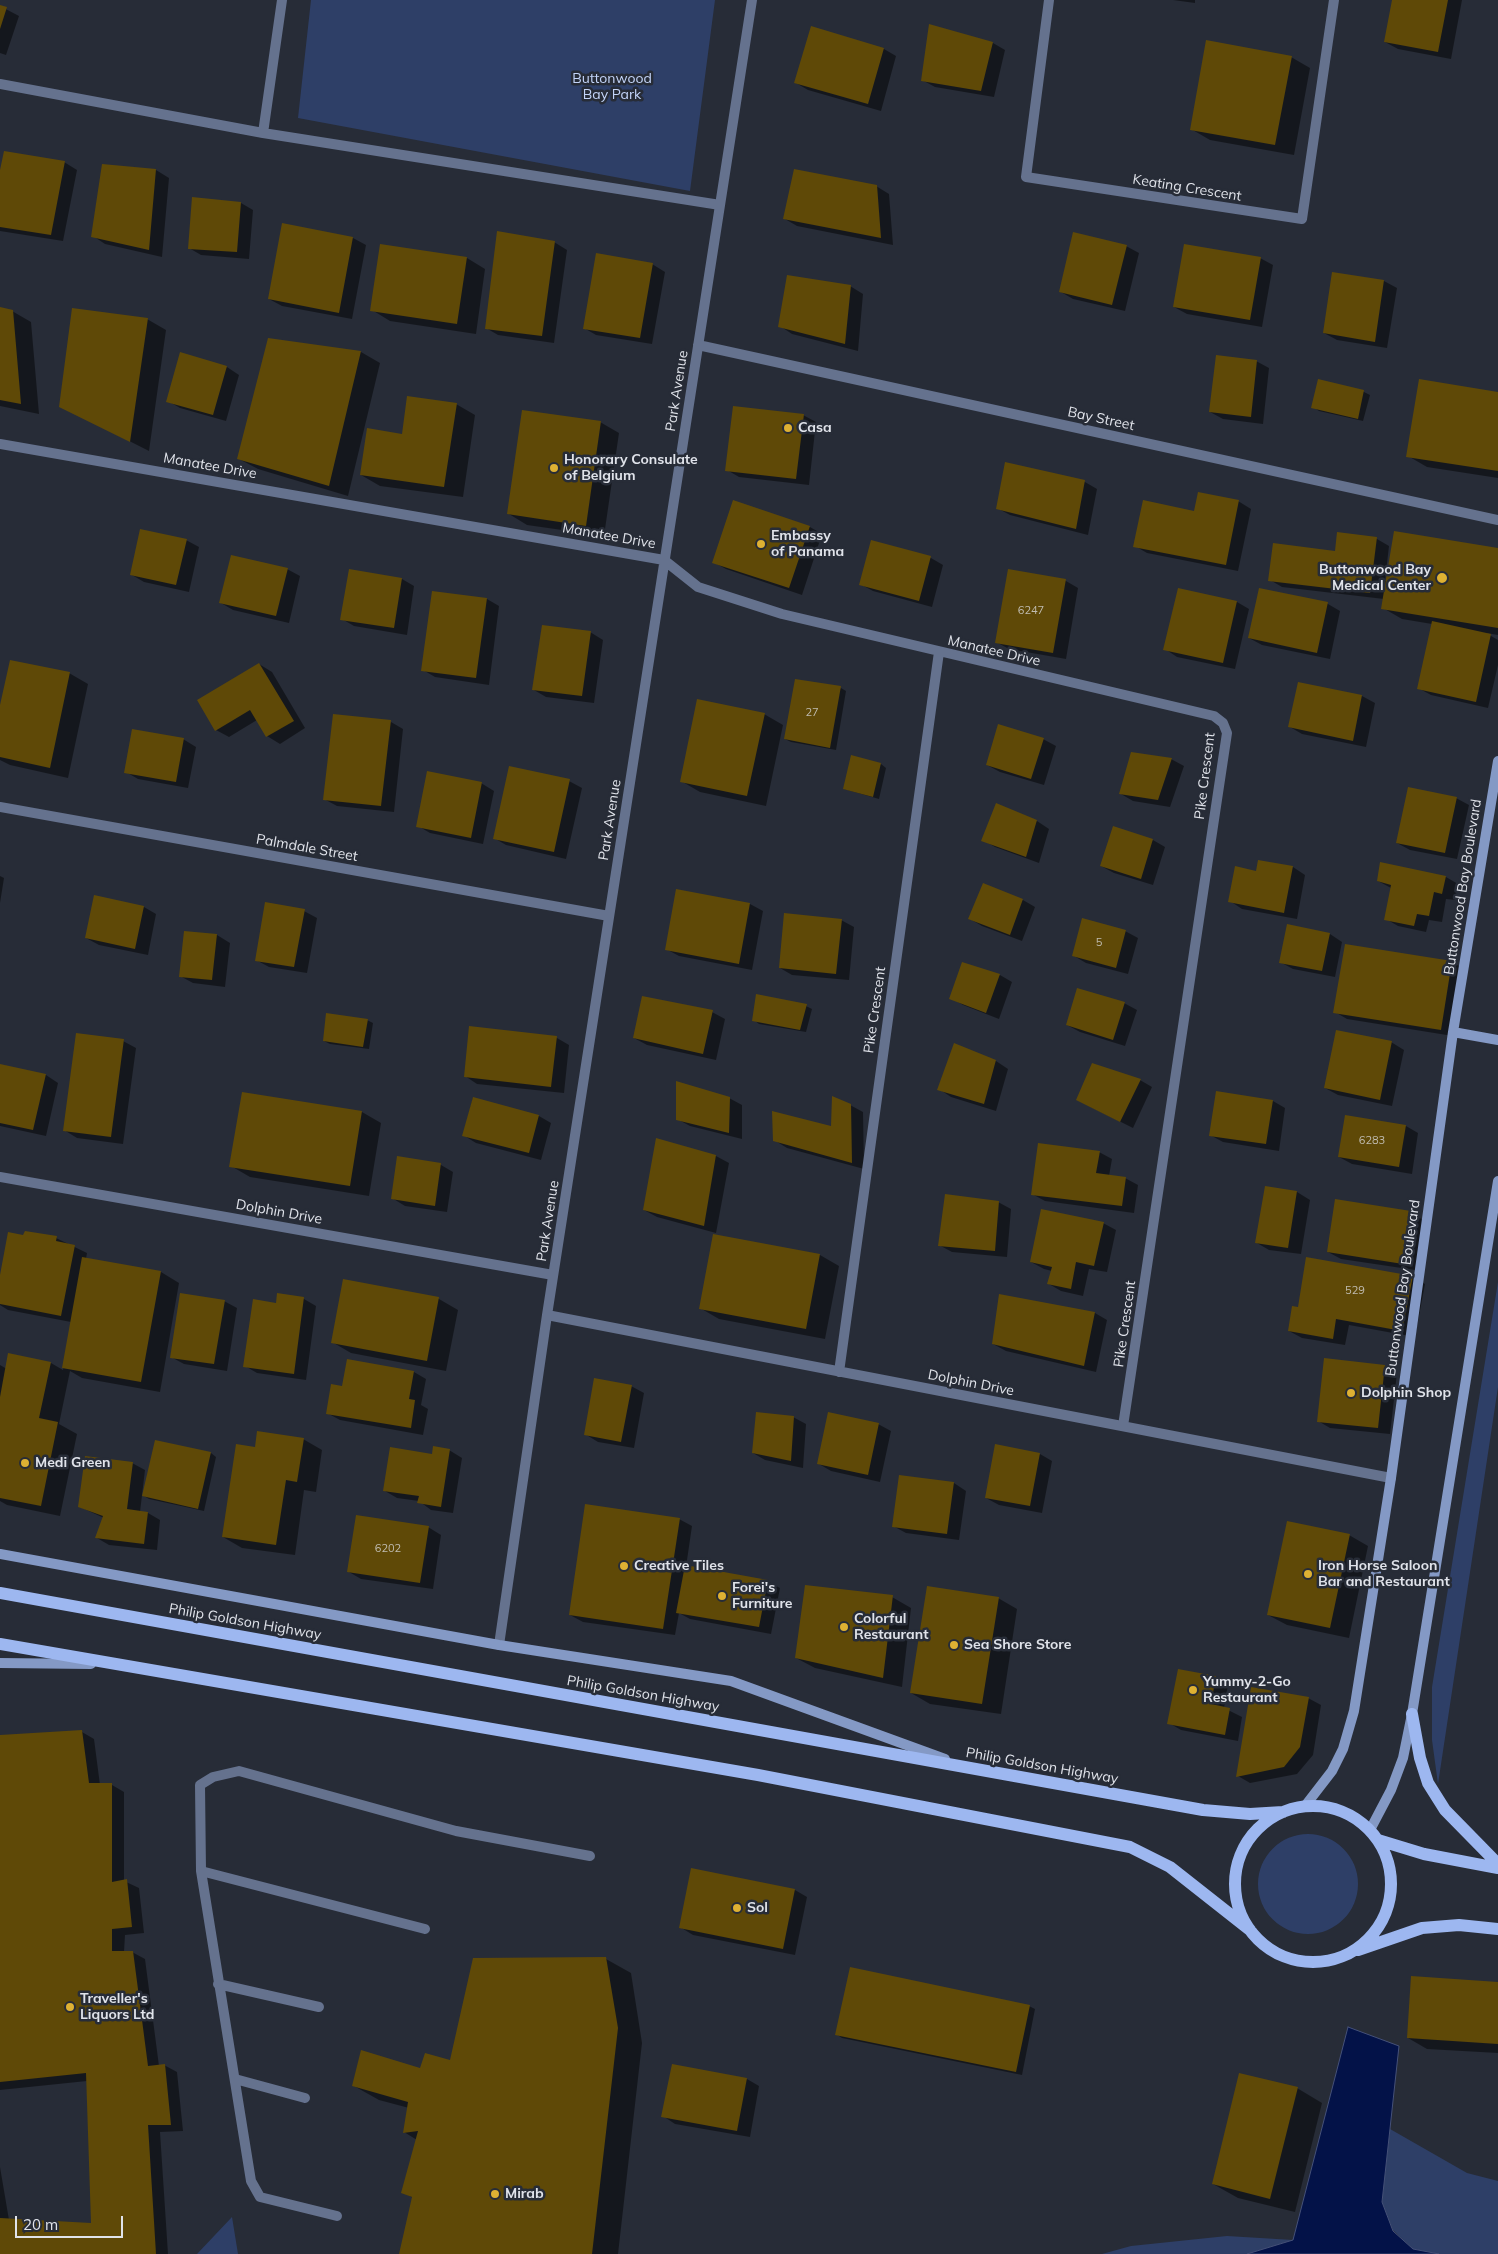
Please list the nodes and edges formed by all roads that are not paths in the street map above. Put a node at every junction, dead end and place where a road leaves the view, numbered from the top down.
1 (282, 0) edge
2 (752, 0) edge
3 (1049, 0) edge
4 (1334, 0) edge
5 (0, 84) edge
6 (263, 133) junction
7 (720, 206) junction
8 (698, 345) junction
9 (0, 444) edge
10 (1498, 520) edge
11 (664, 560) junction
12 (939, 652) junction
13 (1223, 724) joint
14 (1498, 761) edge
15 (0, 807) edge
16 (609, 916) junction
17 (1453, 1032) junction
18 (1498, 1040) edge
19 (0, 1177) edge
20 (1498, 1181) edge
21 (553, 1275) junction
22 (547, 1315) junction
23 (839, 1372) junction
24 (1123, 1426) junction
25 (1390, 1478) junction
26 (0, 1554) edge
27 (0, 1593) edge
28 (0, 1644) edge
29 (499, 1645) junction
30 (0, 1664) edge
31 (111, 1664) junction
32 (1412, 1714) junction
33 (972, 1769) junction
34 (1305, 1806) junction
35 (1283, 1812) junction
36 (1370, 1830) junction
37 (1378, 1840) junction
38 (590, 1856) dead end
39 (1498, 1864) edge
40 (1498, 1868) edge
41 (201, 1871) junction
42 (426, 1929) dead end
43 (1498, 1929) edge
44 (1250, 1930) junction
45 (1342, 1956) junction
46 (218, 1984) junction
47 (320, 2007) dead end
48 (235, 2079) junction
49 (305, 2098) dead end
50 (337, 2216) dead end

1 - 6 street
2 - 7 street, Park Avenue
3 - 4 street, Keating Crescent
5 - 6 street
6 - 7 street
7 - 8 street, Park Avenue
8 - 10 street, Bay Street
8 - 11 street, Park Avenue
9 - 11 street, Manatee Drive
11 - 12 street, Manatee Drive
11 - 16 street, Park Avenue
12 - 13 street, Manatee Drive
12 - 23 street, Pike Crescent
13 - 24 street, Pike Crescent
14 - 17 street, Buttonwood Bay Boulevard
15 - 16 street, Palmdale Street
16 - 21 street, Park Avenue
17 - 18 street
17 - 25 street, Buttonwood Bay Boulevard
19 - 21 street, Dolphin Drive
20 - 32 street
21 - 22 street, Park Avenue
22 - 23 street, Dolphin Drive
22 - 29 street, Park Avenue
23 - 24 street, Dolphin Drive
24 - 25 street, Dolphin Drive
25 - 34 street, Buttonwood Bay Boulevard
26 - 29 street
27 - 33 main road, Philip Goldson Highway
28 - 31 main road
29 - 33 street
30 - 31 street
31 - 44 main road
32 - 36 street
32 - 39 main road
33 - 35 main road, Philip Goldson Highway
34 - 35 main road
34 - 36 main road
35 - 44 main road
36 - 37 main road
37 - 40 main road
37 - 45 main road
38 - 41 street
41 - 42 street
41 - 46 street
43 - 45 main road
44 - 45 main road
46 - 47 street
46 - 48 street
48 - 49 street
48 - 50 street

